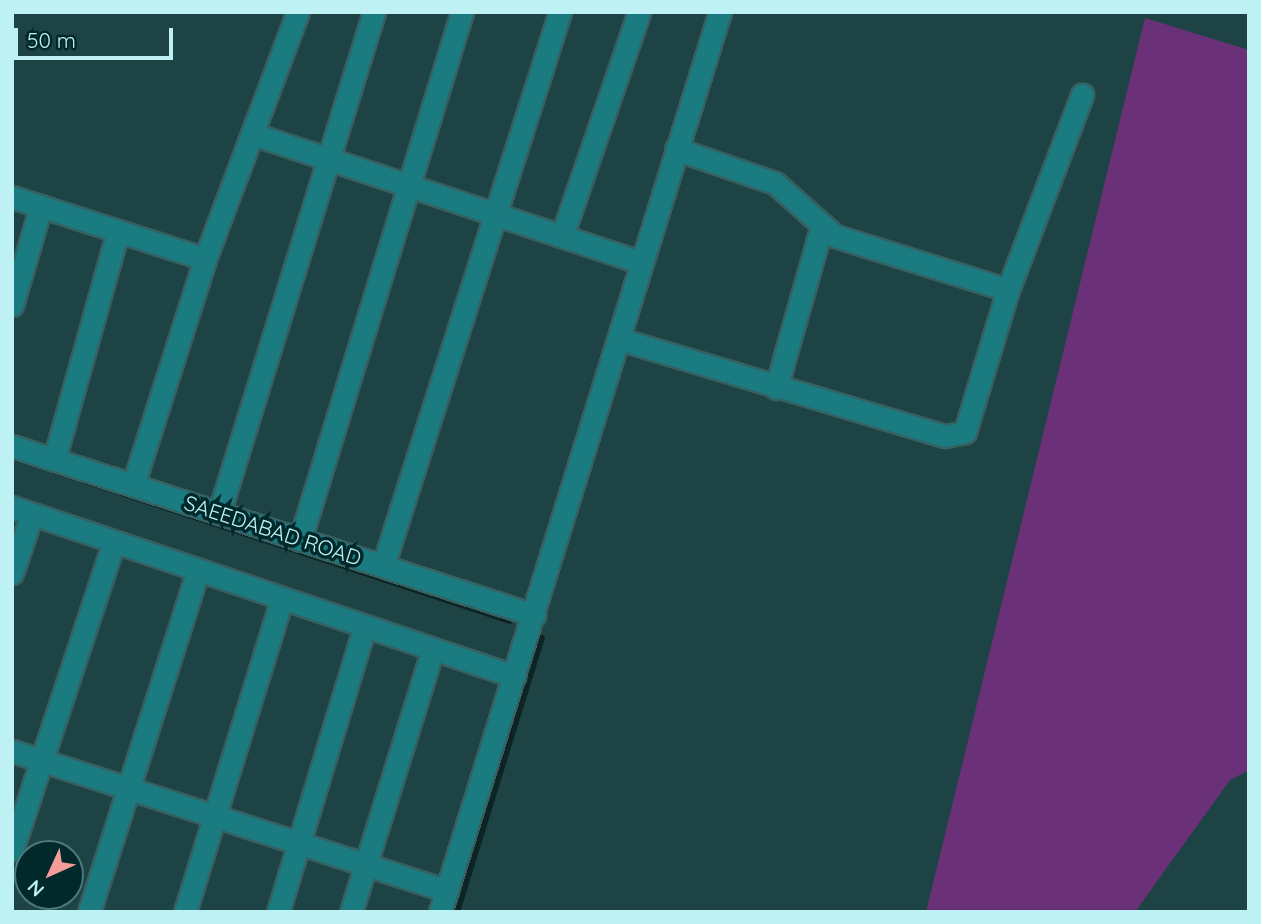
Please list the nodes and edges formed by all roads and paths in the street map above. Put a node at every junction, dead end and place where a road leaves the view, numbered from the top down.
1 (298, 12) edge
2 (374, 12) edge
3 (462, 12) edge
4 (561, 12) edge
5 (639, 12) edge
6 (720, 12) edge
7 (1082, 95) dead end
8 (256, 135) junction
9 (676, 149) junction
10 (324, 157) junction
11 (410, 186) junction
12 (12, 197) edge
13 (41, 206) junction
14 (494, 214) junction
15 (821, 229) junction
16 (117, 231) junction
17 (562, 236) junction
18 (205, 259) junction
19 (641, 262) junction
20 (1008, 290) junction
21 (12, 305) edge
22 (619, 339) junction
23 (776, 388) junction
24 (12, 446) edge
25 (54, 460) junction
26 (132, 485) junction
27 (22, 511) edge
28 (219, 513) junction
29 (300, 540) junction
30 (114, 542) junction
31 (383, 566) junction
32 (198, 570) junction
33 (12, 573) edge
34 (282, 598) junction
35 (534, 615) junction
36 (365, 626) junction
37 (433, 649) junction
38 (514, 676) junction
39 (12, 751) edge
40 (41, 761) junction
41 (129, 788) junction
42 (215, 814) junction
43 (299, 842) junction
44 (12, 850) edge
45 (366, 864) junction
46 (447, 891) junction
47 (89, 912) edge
48 (185, 912) edge
49 (278, 912) edge
50 (352, 912) edge
51 (440, 912) edge

1 - 8 street
2 - 10 street
3 - 11 street
4 - 14 street
5 - 17 street
6 - 9 street
7 - 20 street
8 - 10 street
8 - 18 street
9 - 15 street
9 - 19 street
10 - 11 street
10 - 28 street
11 - 14 street
11 - 29 street
12 - 13 street
13 - 16 street
13 - 21 street
14 - 17 street
14 - 31 street
15 - 20 street
15 - 23 street
16 - 18 street
16 - 25 street
17 - 19 street
18 - 26 street
19 - 22 street
20 - 23 street
22 - 23 street
22 - 35 street
24 - 25 street, SAEEDABAD ROAD
25 - 26 street, SAEEDABAD ROAD
26 - 28 street, SAEEDABAD ROAD
27 - 30 street
27 - 33 street
28 - 29 street, SAEEDABAD ROAD
29 - 31 street, SAEEDABAD ROAD
30 - 32 street
30 - 40 street
31 - 35 street, SAEEDABAD ROAD
32 - 34 street
32 - 41 street
34 - 36 street
34 - 42 street
35 - 38 street
36 - 37 street
36 - 43 street
37 - 38 street
37 - 45 street
38 - 46 street
39 - 40 street
40 - 41 street
40 - 44 street
41 - 42 street
41 - 47 street
42 - 43 street
42 - 48 street
43 - 45 street
43 - 49 street
45 - 46 street
45 - 50 street
46 - 51 street

